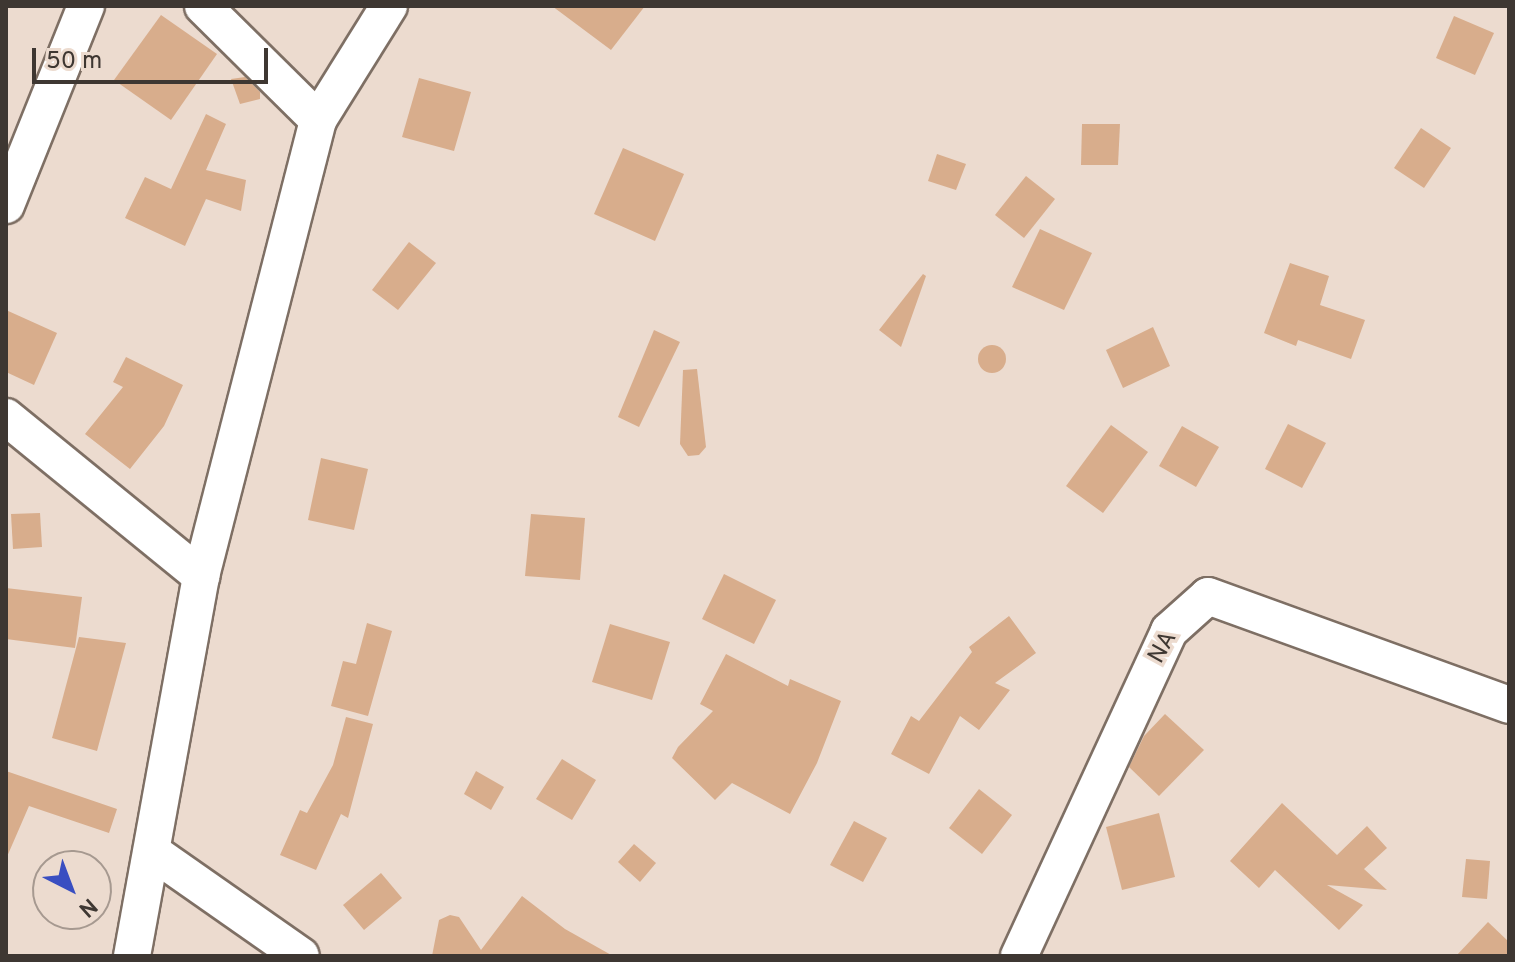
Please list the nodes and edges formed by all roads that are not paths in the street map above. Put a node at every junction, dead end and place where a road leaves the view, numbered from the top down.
1 (86, 6) edge
2 (203, 6) edge
3 (389, 6) edge
4 (318, 120) junction
5 (6, 205) edge
6 (6, 417) edge
7 (201, 576) junction
8 (1509, 705) edge
9 (154, 853) junction
10 (132, 956) edge
11 (301, 956) edge
12 (1019, 956) edge

1 - 5 street
2 - 4 street
3 - 4 street
4 - 7 street
6 - 7 street
7 - 9 street
8 - 12 street, NA
9 - 10 street
9 - 11 street

